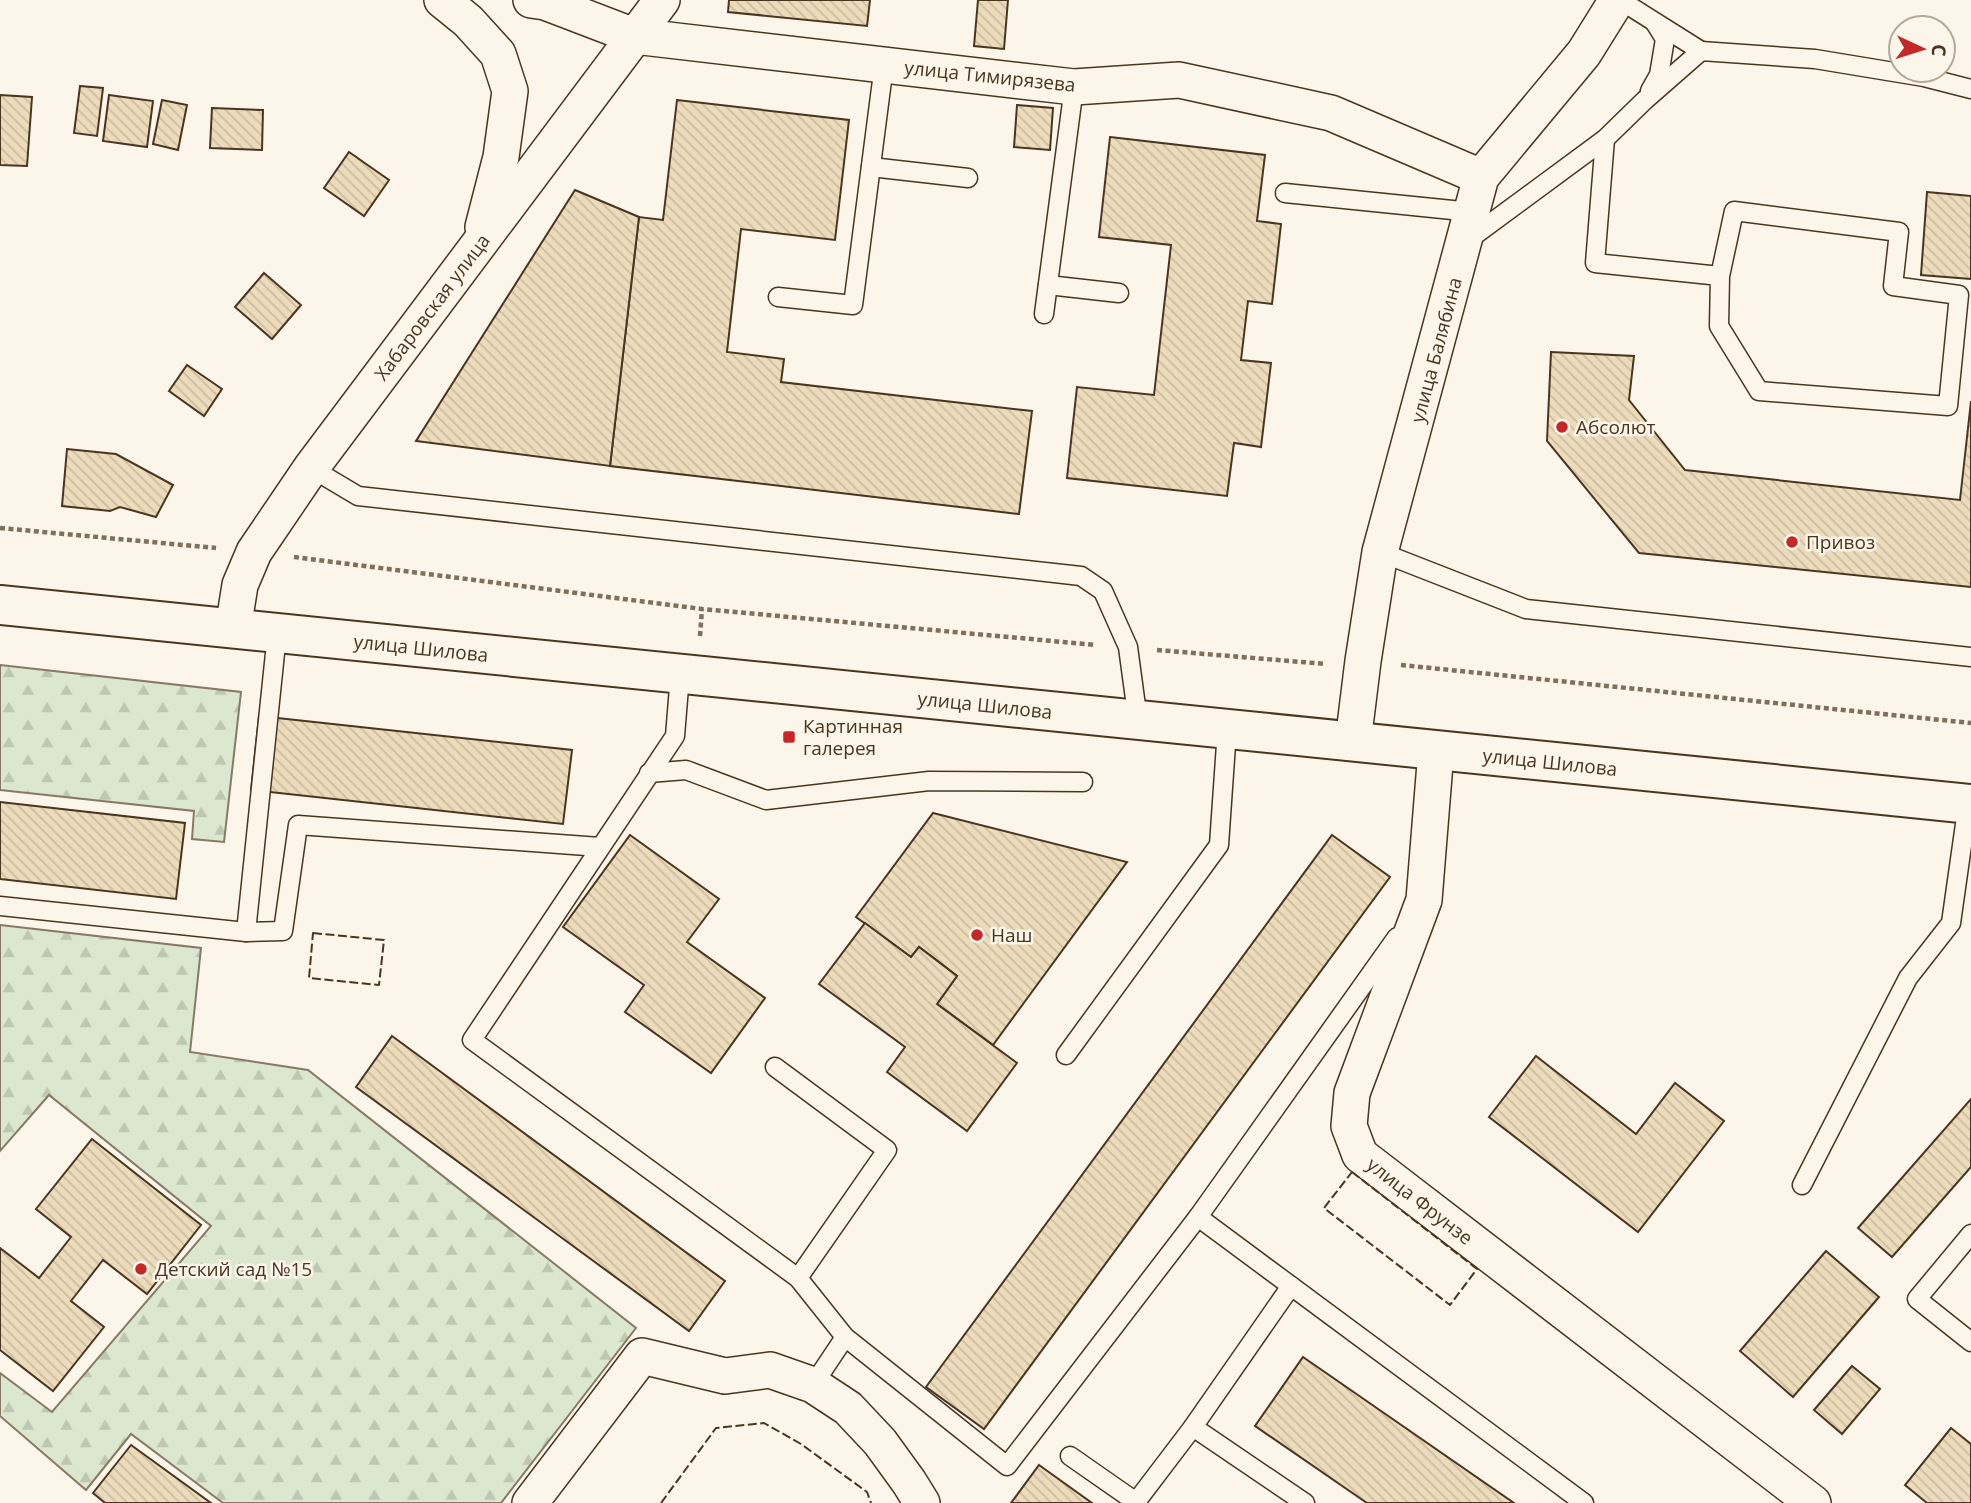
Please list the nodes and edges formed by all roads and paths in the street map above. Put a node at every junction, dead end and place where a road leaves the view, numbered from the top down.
1 (442, 0) edge
2 (531, 0) edge
3 (662, 0) edge
4 (1618, 0) edge
5 (1653, 20) junction
6 (635, 36) junction
7 (1702, 51) junction
8 (884, 65) junction
9 (1074, 87) junction
10 (1971, 89) edge
11 (1645, 100) junction
12 (1605, 139) junction
13 (871, 167) junction
14 (1482, 177) junction
15 (968, 178) dead end
16 (1285, 192) dead end
17 (1469, 227) junction
18 (479, 244) junction
19 (1720, 276) junction
20 (1048, 285) junction
21 (1119, 293) dead end
22 (778, 297) dead end
23 (1044, 314) dead end
24 (311, 468) junction
25 (0, 528) edge
26 (254, 552) junction
27 (1380, 552) junction
28 (0, 605) edge
29 (233, 629) junction
30 (277, 634) junction
31 (1128, 648) junction
32 (1971, 657) edge
33 (1363, 661) junction
34 (680, 675) junction
35 (1138, 721) junction
36 (1971, 723) edge
37 (1227, 730) junction
38 (1353, 743) junction
39 (1436, 751) junction
40 (649, 773) junction
41 (1083, 782) dead end
42 (1969, 803) edge
43 (600, 847) junction
44 (1424, 900) junction
45 (0, 906) edge
46 (246, 932) junction
47 (1066, 1055) dead end
48 (775, 1067) dead end
49 (1802, 1185) dead end
50 (1198, 1217) junction
51 (1971, 1234) edge
52 (798, 1278) junction
53 (1291, 1286) junction
54 (845, 1337) junction
55 (1971, 1342) edge
56 (813, 1385) junction
57 (1193, 1427) junction
58 (1070, 1456) dead end
59 (1137, 1502) edge
60 (530, 1503) edge
61 (922, 1503) edge
62 (1305, 1503) edge
63 (1584, 1503) edge
64 (1813, 1503) edge

1 - 18 street
2 - 6 street, улица Тимирязева
3 - 6 street, Хабаровская улица
4 - 5 lane
4 - 14 street, улица Балябина
5 - 7 lane
5 - 11 lane
6 - 8 street, улица Тимирязева
6 - 18 street, Хабаровская улица
7 - 10 lane
7 - 11 lane
8 - 9 street, улица Тимирязева
8 - 13 lane
9 - 14 street, улица Тимирязева
9 - 20 lane
11 - 12 lane
12 - 17 lane
12 - 19 lane
13 - 15 lane
13 - 22 lane
14 - 17 street, улица Балябина
16 - 17 lane
17 - 27 street, улица Балябина
18 - 24 street, Хабаровская улица
19 - 19 lane
20 - 21 lane
20 - 23 lane
24 - 26 street, Хабаровская улица
24 - 31 lane
25 - 26 path
26 - 29 street, Хабаровская улица
26 - 31 path
27 - 32 lane
27 - 33 street, улица Балябина
28 - 29 main road, улица Шилова
29 - 30 main road, улица Шилова
30 - 34 main road, улица Шилова
30 - 46 lane
31 - 33 path
31 - 35 lane
33 - 36 path
33 - 38 street, улица Балябина
34 - 35 main road, улица Шилова
34 - 40 lane
35 - 37 main road, улица Шилова
37 - 38 main road, улица Шилова
37 - 47 lane
38 - 39 main road, улица Шилова
39 - 42 main road, улица Шилова
39 - 44 street, улица Фрунзе
40 - 41 lane
40 - 43 lane
42 - 49 lane
43 - 46 lane
43 - 52 lane
44 - 50 lane
44 - 64 street, улица Фрунзе
45 - 46 lane
48 - 52 lane
50 - 53 lane
50 - 54 lane
51 - 55 lane
52 - 54 lane
53 - 57 lane
53 - 63 lane
54 - 56 lane
56 - 60 street
56 - 61 street
57 - 59 lane
57 - 62 lane
58 - 59 lane

